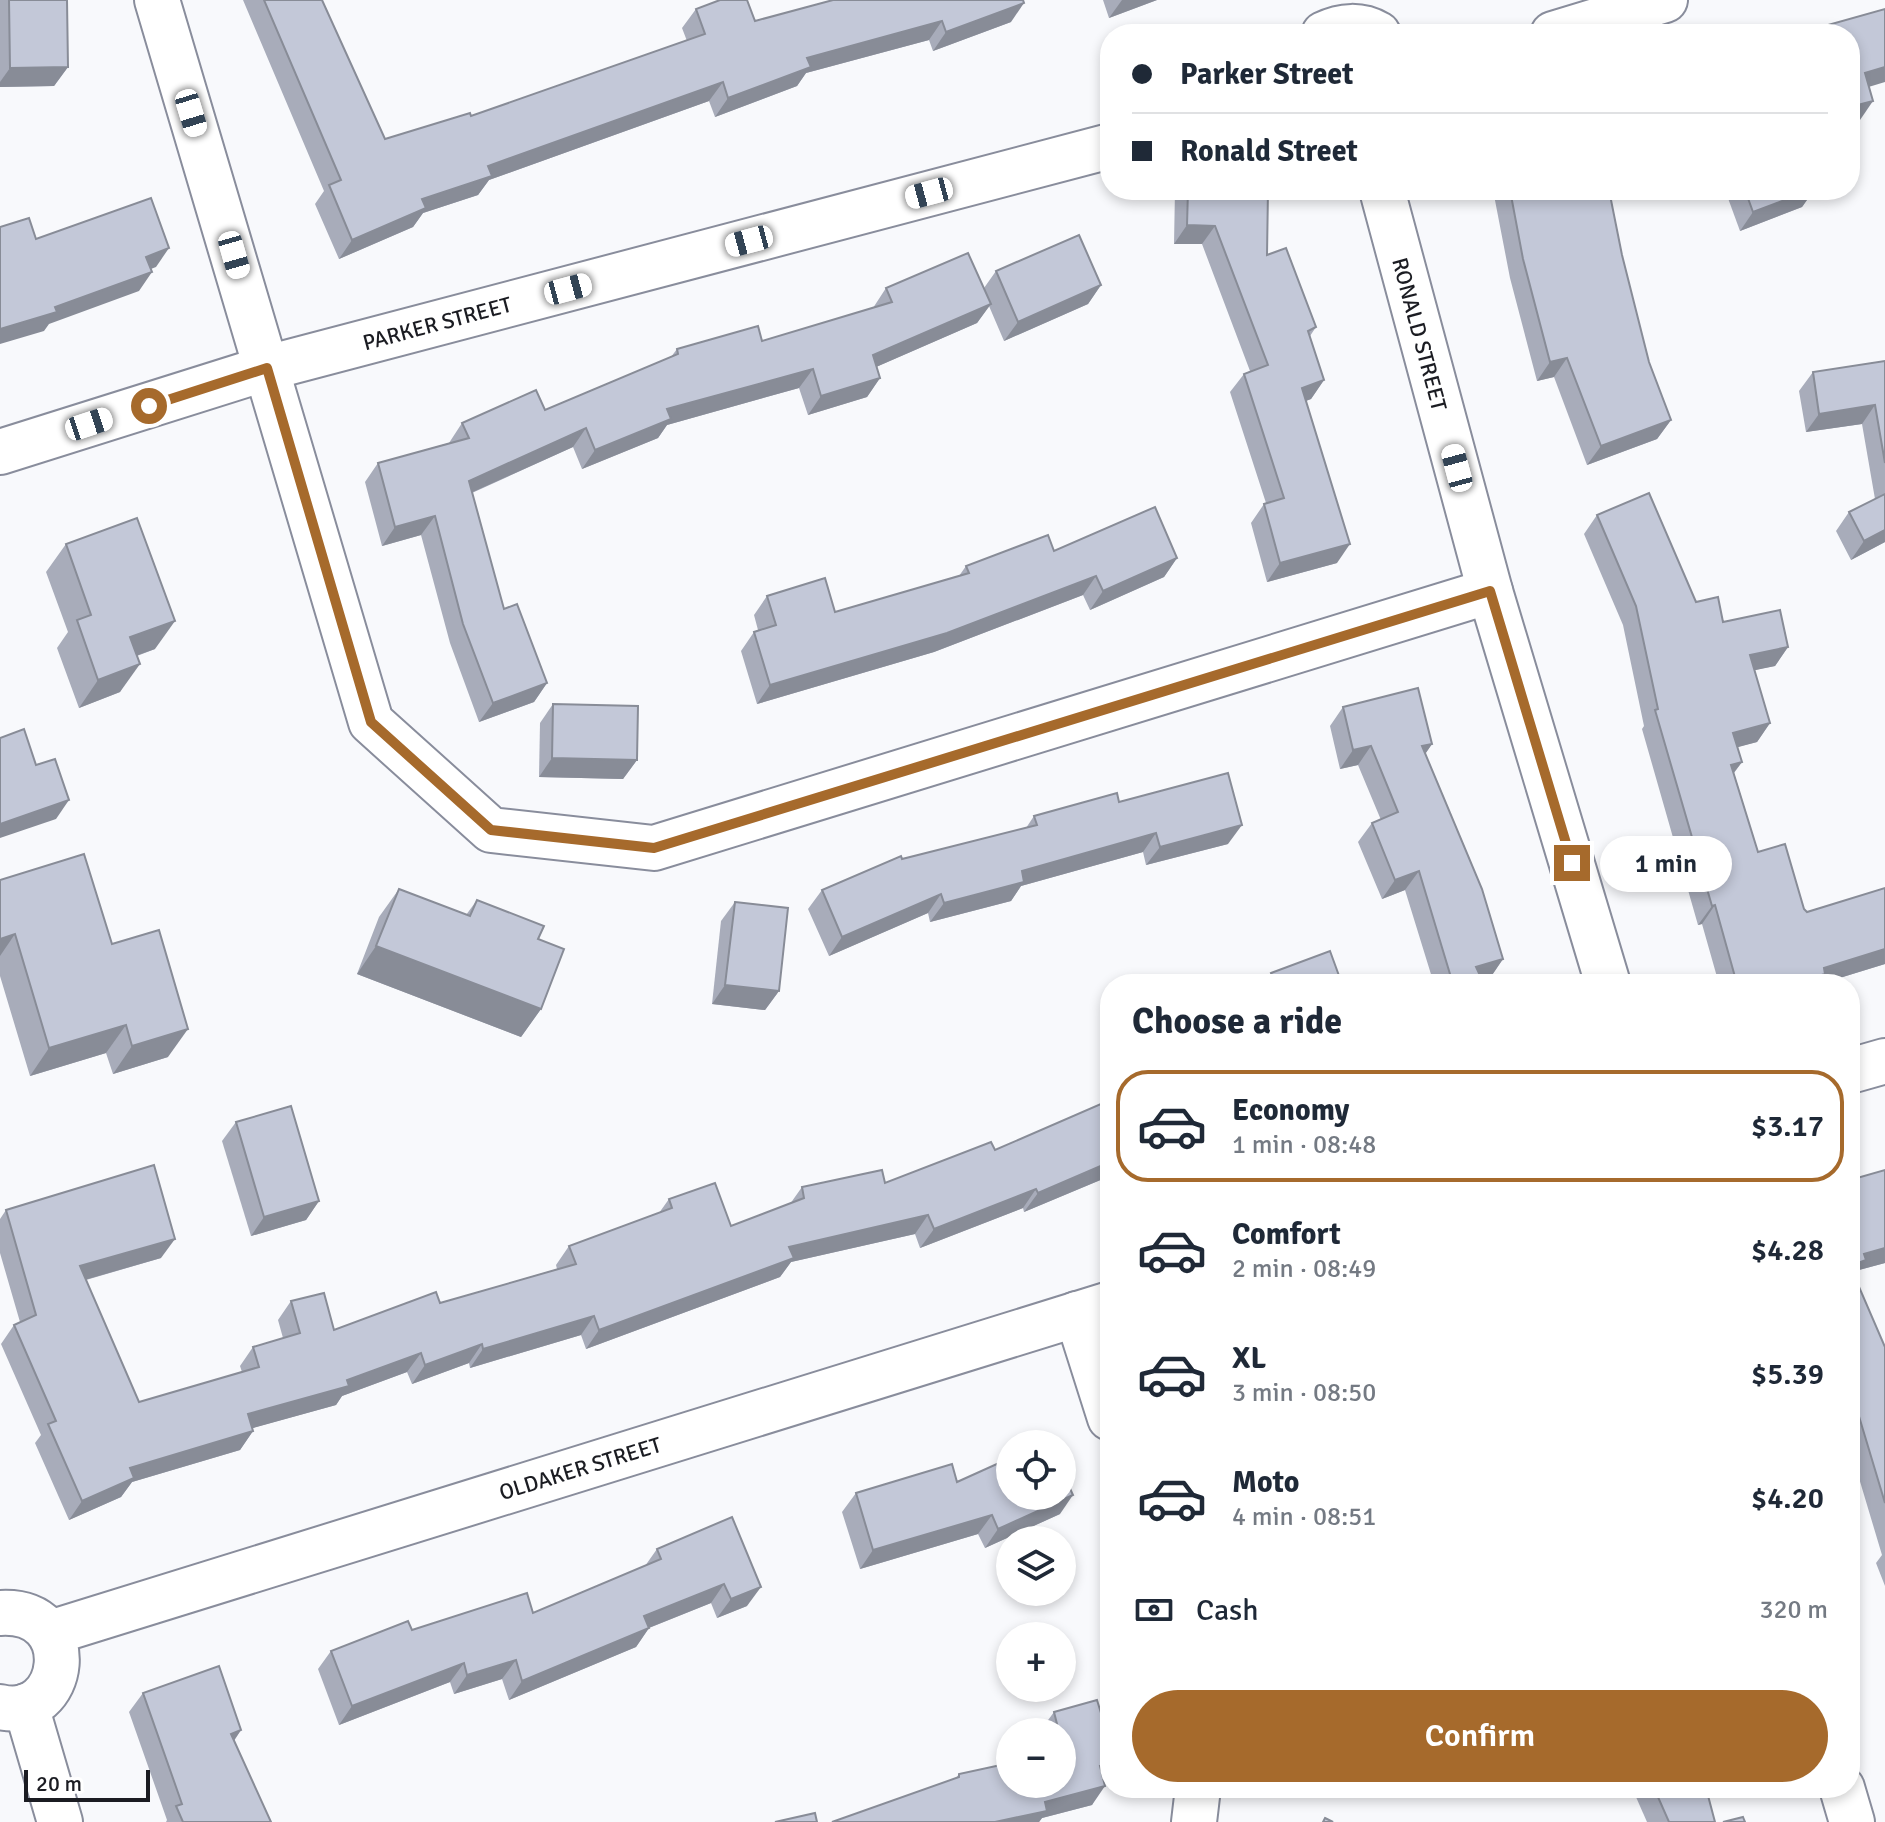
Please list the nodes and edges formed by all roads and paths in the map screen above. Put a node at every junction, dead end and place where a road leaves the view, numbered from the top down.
1 (157, 0) edge
2 (1665, 0) edge
3 (1586, 24) edge
4 (1100, 149) edge
5 (1385, 200) edge
6 (267, 368) junction
7 (0, 452) edge
8 (1490, 591) junction
9 (1605, 974) edge
10 (1885, 1061) edge
11 (1860, 1068) edge
12 (1094, 1309) edge
13 (1100, 1350) edge
14 (1, 1610) edge
15 (50, 1633) junction
16 (13, 1706) edge
17 (1197, 1798) edge
18 (1845, 1798) edge
19 (60, 1822) edge
20 (1194, 1822) edge
21 (1852, 1822) edge

1 - 6 street
2 - 3 street
4 - 6 street, PARKER STREET
5 - 8 street, RONALD STREET
6 - 7 street, PARKER STREET
6 - 8 street
8 - 9 street, RONALD STREET
10 - 11 street
12 - 13 street
12 - 15 street, OLDAKER STREET
14 - 15 street
15 - 16 street
16 - 19 street
17 - 20 street
18 - 21 street

